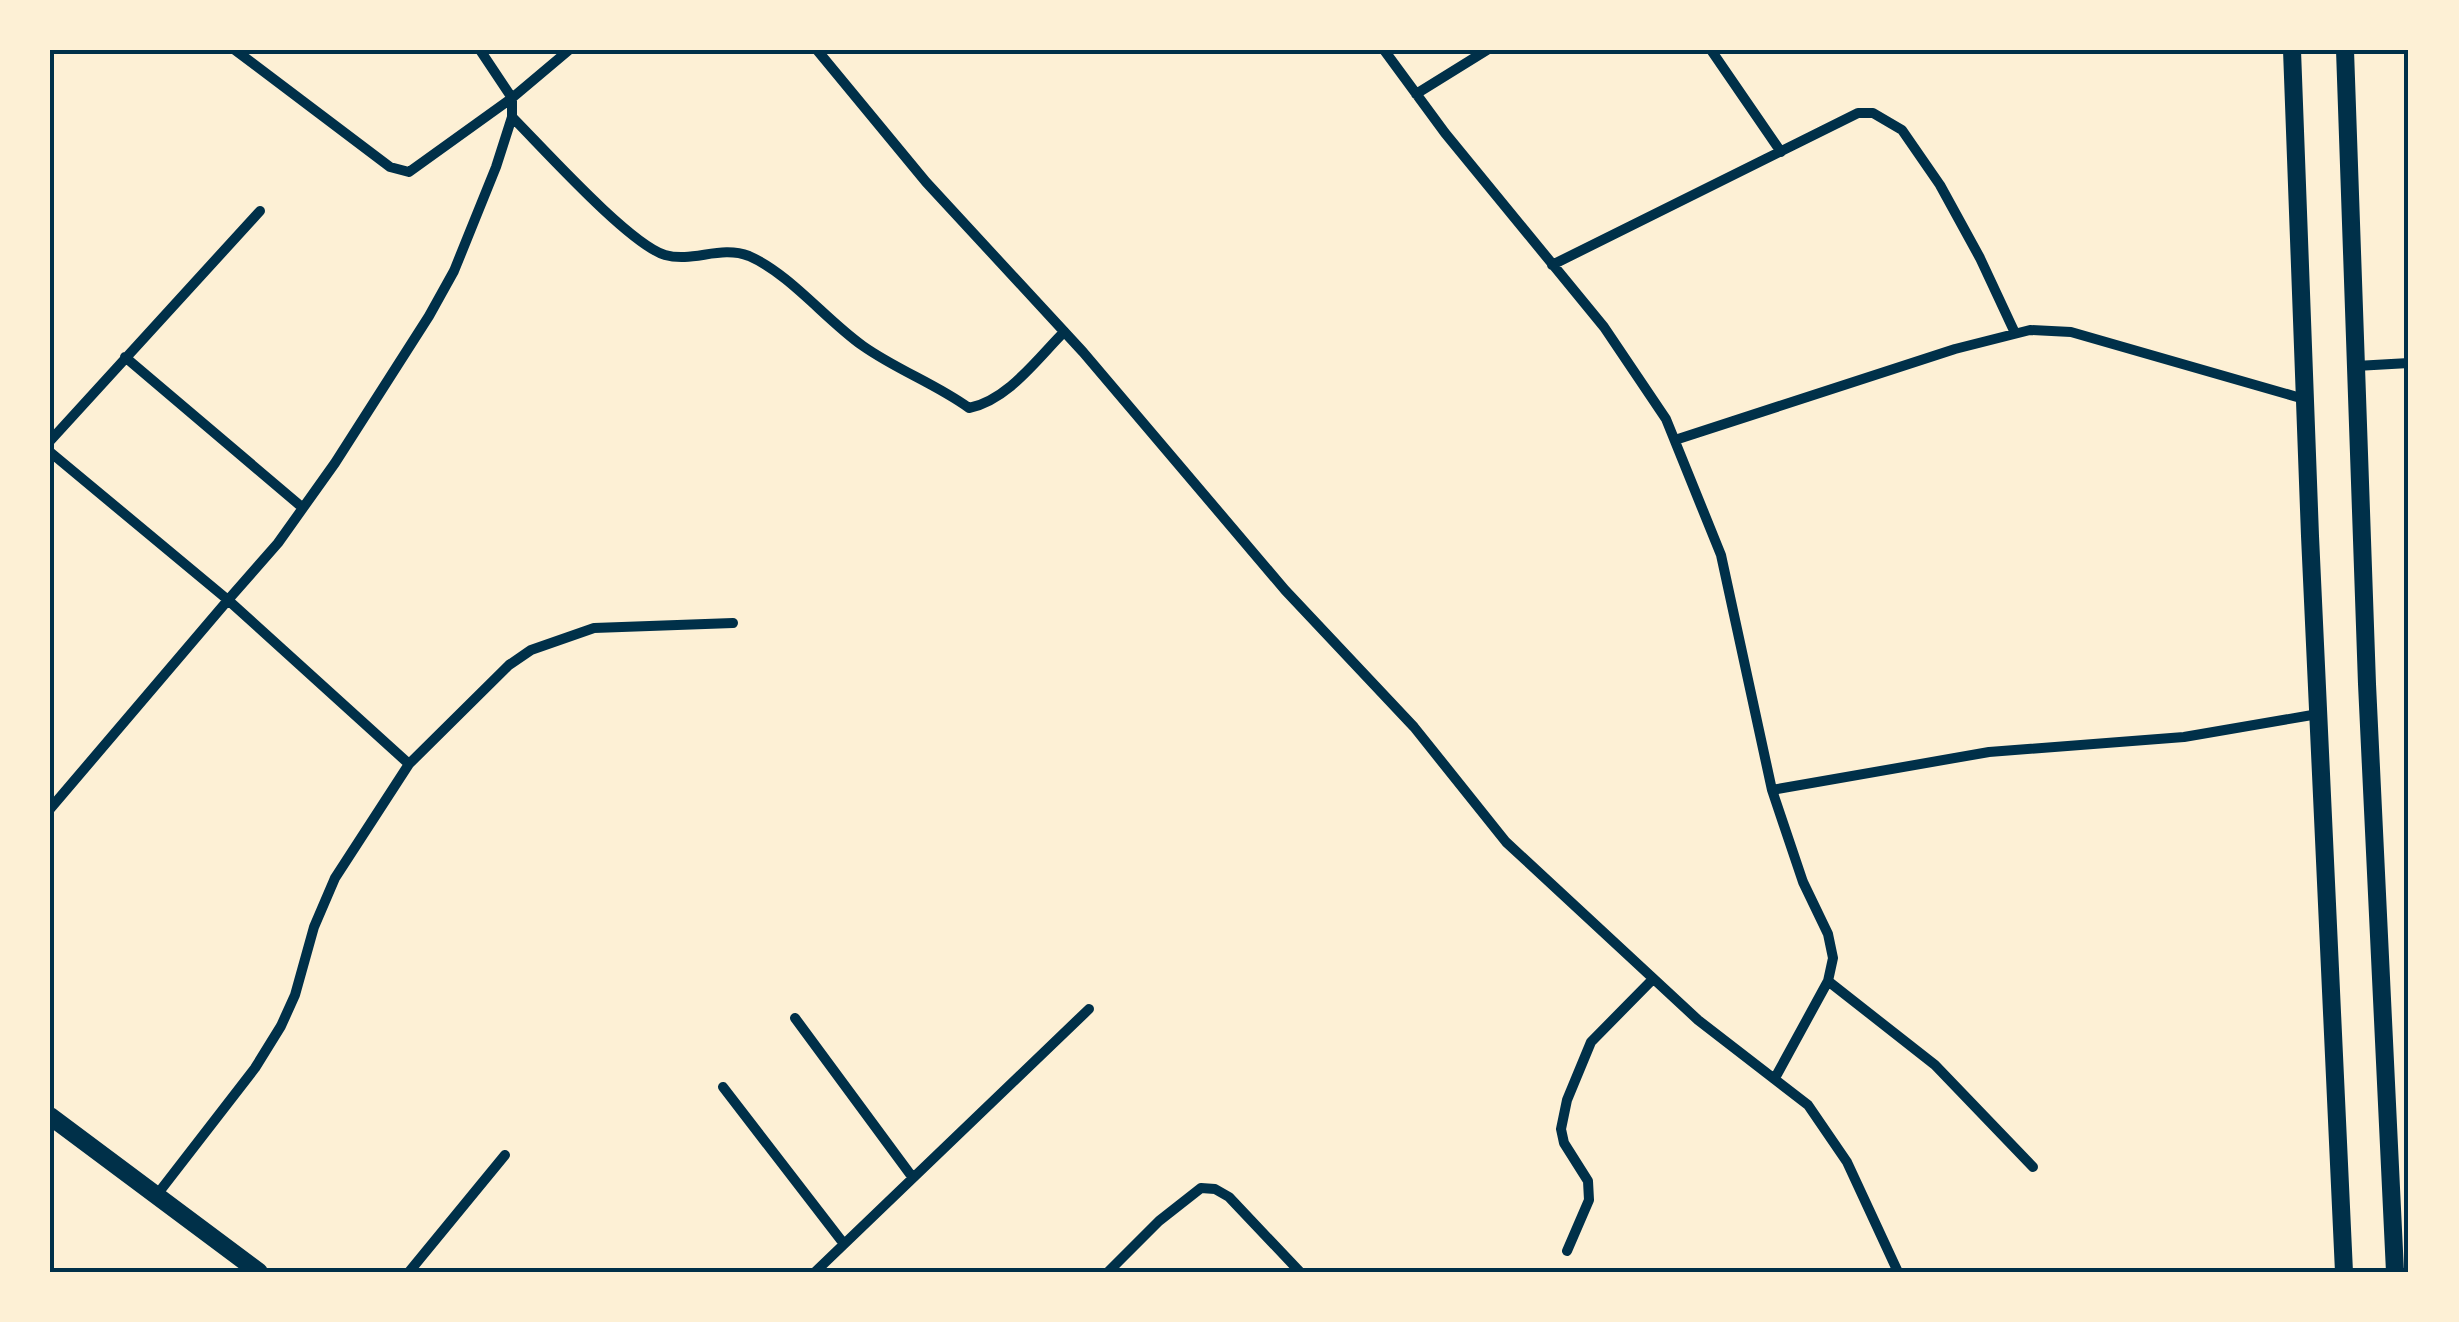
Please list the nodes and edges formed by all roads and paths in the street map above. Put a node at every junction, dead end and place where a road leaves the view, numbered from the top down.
1 (235, 50) edge
2 (480, 50) edge
3 (569, 50) edge
4 (817, 50) edge
5 (1384, 50) edge
6 (1488, 50) edge
7 (1711, 50) edge
8 (2292, 50) edge
9 (2345, 50) edge
10 (1416, 94) junction
11 (512, 98) junction
12 (512, 117) junction
13 (1781, 152) junction
14 (260, 211) dead end
15 (1552, 266) junction
16 (1064, 332) junction
17 (2015, 334) junction
18 (124, 357) junction
19 (2409, 363) edge
20 (2356, 366) junction
21 (2304, 399) junction
22 (1675, 440) junction
23 (50, 441) edge
24 (50, 452) edge
25 (303, 508) junction
26 (228, 600) junction
27 (732, 622) dead end
28 (2318, 714) junction
29 (409, 764) junction
30 (1772, 790) junction
31 (50, 809) edge
32 (1653, 979) junction
33 (1828, 981) junction
34 (1089, 1009) dead end
35 (795, 1018) dead end
36 (1775, 1078) junction
37 (722, 1087) dead end
38 (50, 1116) edge
39 (505, 1155) dead end
40 (2034, 1167) dead end
41 (913, 1178) junction
42 (156, 1196) junction
43 (844, 1244) junction
44 (2402, 1248) edge
45 (1566, 1251) dead end
46 (259, 1272) edge
47 (409, 1272) edge
48 (815, 1272) edge
49 (1108, 1272) edge
50 (1300, 1272) edge
51 (1898, 1272) edge
52 (2344, 1272) edge
53 (2396, 1272) edge

1 - 11 street
2 - 11 street
3 - 11 street
4 - 16 street
5 - 10 street
6 - 10 street
7 - 13 street
8 - 21 street
9 - 20 street
10 - 15 street
11 - 12 street
12 - 16 street
12 - 25 street
13 - 15 street
13 - 17 street
14 - 18 street
15 - 22 street
16 - 32 street
17 - 21 street
17 - 22 street
18 - 23 street
18 - 25 street
19 - 20 street
20 - 44 street
21 - 28 street
22 - 30 street
24 - 26 street
25 - 26 street
26 - 29 street
26 - 31 street
27 - 29 street
28 - 30 street
28 - 52 street
29 - 42 street
30 - 33 street
32 - 36 street
32 - 45 street
33 - 36 street
33 - 40 street
34 - 41 street
35 - 41 street
36 - 51 street
37 - 43 street
38 - 42 street
39 - 47 street
41 - 43 street
42 - 46 street
43 - 48 street
44 - 53 street
49 - 50 street

